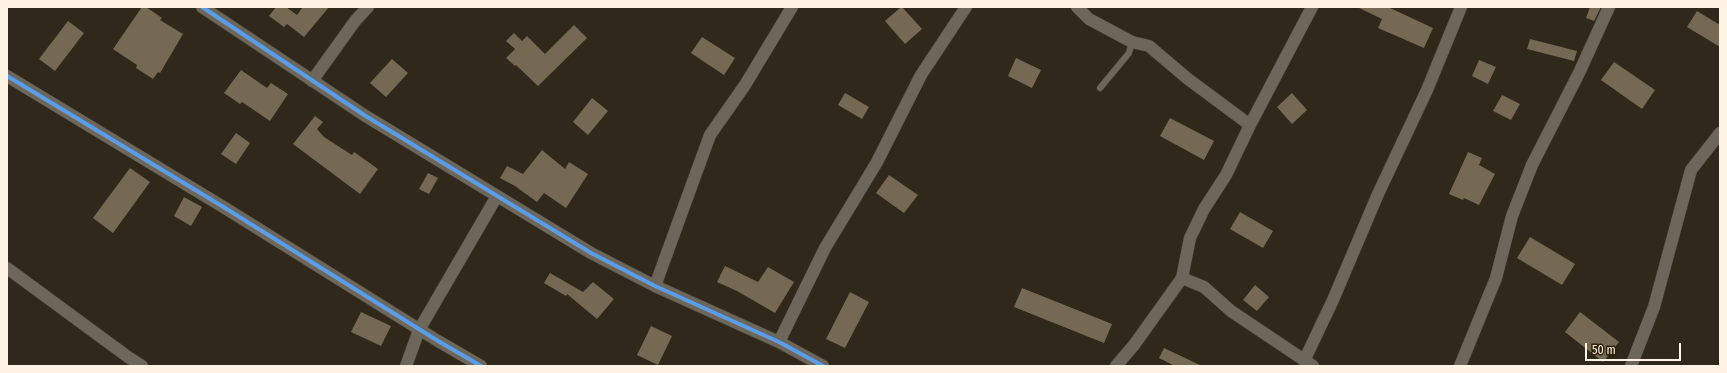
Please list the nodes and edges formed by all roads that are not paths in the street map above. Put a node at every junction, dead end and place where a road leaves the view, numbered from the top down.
1 (202, 7) edge
2 (368, 7) edge
3 (792, 7) edge
4 (966, 7) edge
5 (1077, 7) edge
6 (1312, 7) edge
7 (1461, 7) edge
8 (1609, 7) edge
9 (1132, 42) junction
10 (7, 76) edge
11 (312, 81) junction
12 (1100, 88) dead end
13 (1250, 125) junction
14 (1720, 133) edge
15 (497, 196) junction
16 (7, 268) edge
17 (1182, 278) junction
18 (655, 286) junction
19 (419, 330) junction
20 (779, 342) junction
21 (1309, 363) edge
22 (817, 365) edge
23 (142, 366) edge
24 (406, 366) edge
25 (481, 366) edge
26 (1116, 366) edge
27 (1460, 366) edge
28 (1631, 366) edge

1 - 11 street
2 - 11 street
3 - 18 street
4 - 20 street
5 - 9 street
6 - 13 street
7 - 21 street
8 - 27 street
9 - 12 lane
9 - 13 street
10 - 19 street
11 - 15 street
13 - 17 street
14 - 28 street
15 - 18 street
15 - 19 street
16 - 23 street
17 - 21 street
17 - 26 street
18 - 20 street
19 - 24 street
19 - 25 street
20 - 22 street

